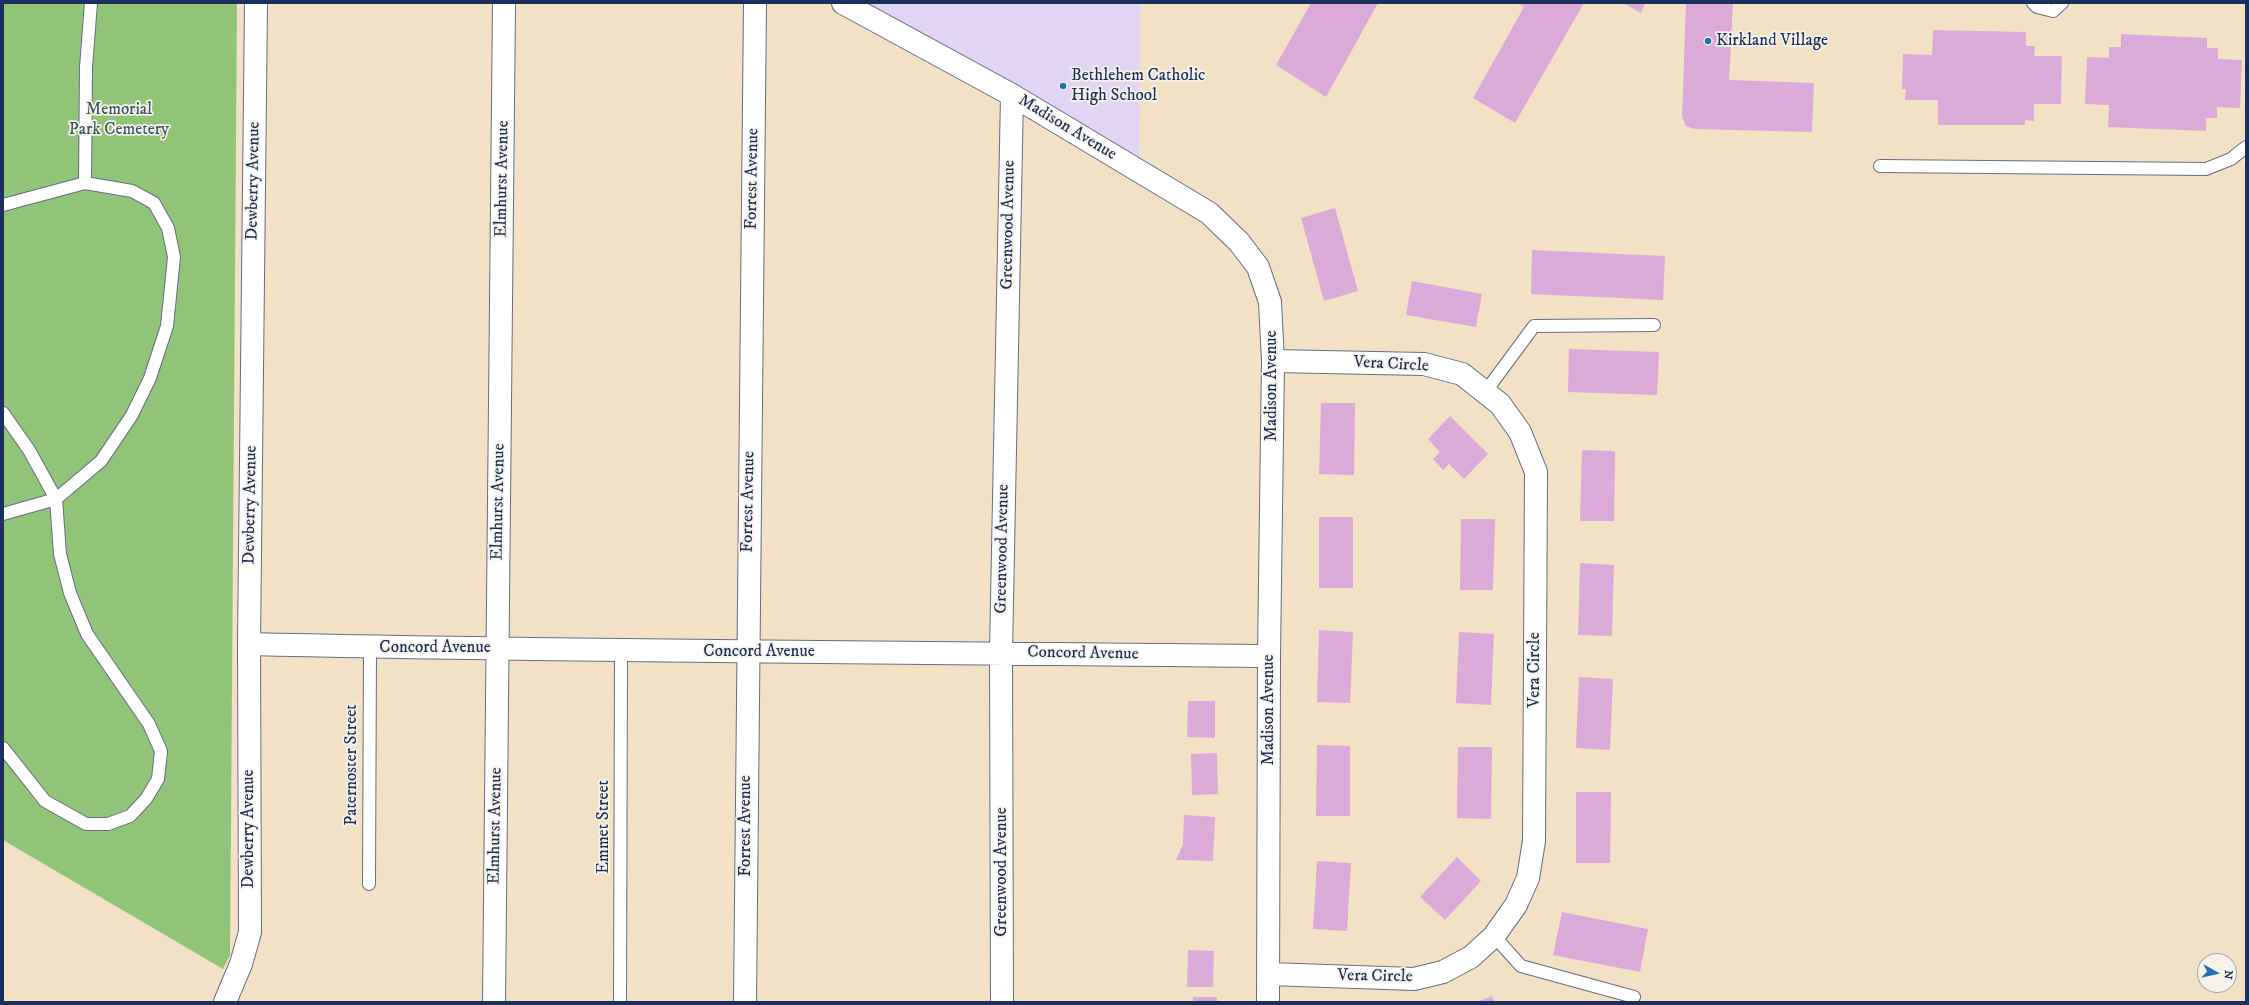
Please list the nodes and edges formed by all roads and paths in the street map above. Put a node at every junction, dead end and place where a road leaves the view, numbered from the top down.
1 (90, 3) edge
2 (256, 3) edge
3 (504, 3) edge
4 (755, 3) edge
5 (843, 3) edge
6 (2033, 3) edge
7 (2062, 3) edge
8 (1012, 95) junction
9 (2246, 147) edge
10 (1880, 166) dead end
11 (85, 183) junction
12 (3, 205) edge
13 (1654, 325) dead end
14 (1273, 361) junction
15 (1486, 391) junction
16 (3, 413) edge
17 (56, 499) junction
18 (3, 514) edge
19 (249, 644) junction
20 (370, 647) junction
21 (498, 648) junction
22 (621, 651) junction
23 (747, 652) junction
24 (1001, 652) junction
25 (1269, 656) junction
26 (3, 748) edge
27 (369, 884) dead end
28 (1494, 936) junction
29 (1269, 974) junction
30 (1634, 997) dead end
31 (225, 1002) edge
32 (494, 1002) edge
33 (620, 1002) edge
34 (744, 1002) edge
35 (1002, 1002) edge
36 (1268, 1002) edge

1 - 11 lane
2 - 19 street, Dewberry Avenue
3 - 21 street, Elmhurst Avenue
4 - 23 street, Forrest Avenue
5 - 8 street, Madison Avenue
6 - 7 lane
8 - 14 street, Madison Avenue
8 - 24 street, Greenwood Avenue
9 - 10 lane
11 - 12 lane
11 - 17 lane
13 - 15 lane
14 - 15 street, Vera Circle
14 - 25 street, Madison Avenue
15 - 28 street, Vera Circle
16 - 17 lane
17 - 18 lane
17 - 26 lane
19 - 20 street, Concord Avenue
19 - 31 street, Dewberry Avenue
20 - 21 street, Concord Avenue
20 - 27 lane, Paternoster Street
21 - 22 street, Concord Avenue
21 - 32 street, Elmhurst Avenue
22 - 23 street, Concord Avenue
22 - 33 lane, Emmet Street
23 - 24 street, Concord Avenue
23 - 34 street, Forrest Avenue
24 - 25 street, Concord Avenue
24 - 35 street, Greenwood Avenue
25 - 29 street, Madison Avenue
28 - 29 street, Vera Circle
28 - 30 lane
29 - 36 street, Madison Avenue

